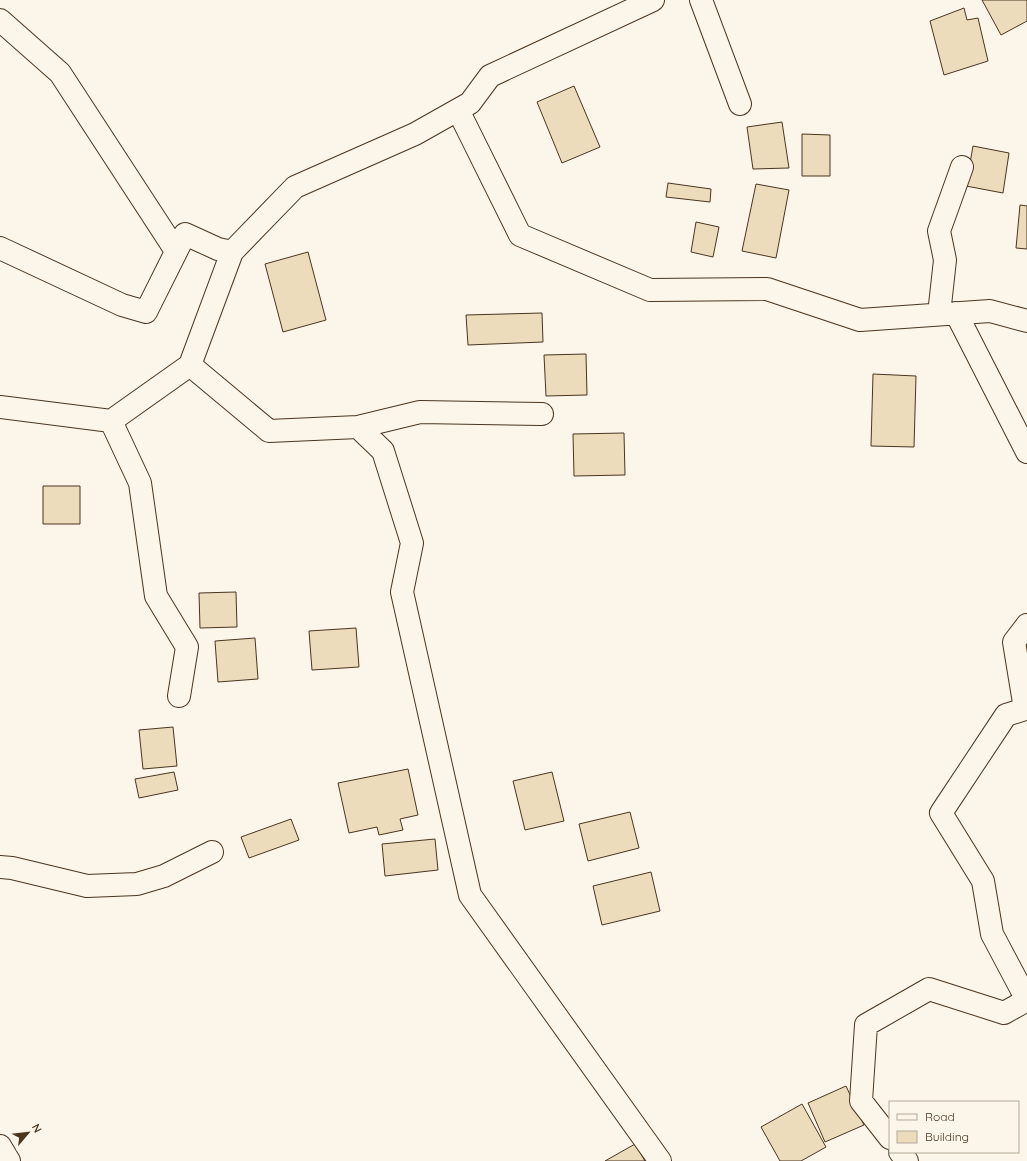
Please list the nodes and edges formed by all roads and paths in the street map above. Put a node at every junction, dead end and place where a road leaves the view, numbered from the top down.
1 (653, 0) edge
2 (701, 0) edge
3 (0, 20) edge
4 (740, 104) dead end
5 (458, 110) junction
6 (962, 167) dead end
7 (0, 248) edge
8 (176, 252) junction
9 (232, 252) junction
10 (948, 314) junction
11 (1027, 321) edge
12 (190, 365) junction
13 (0, 407) edge
14 (542, 414) dead end
15 (111, 421) junction
16 (358, 427) junction
17 (1027, 452) edge
18 (1027, 625) edge
19 (179, 696) dead end
20 (212, 852) dead end
21 (0, 867) edge
22 (1027, 1001) edge
23 (889, 1137) edge
24 (0, 1146) edge
25 (901, 1153) edge
26 (8, 1161) edge
27 (660, 1161) edge
28 (907, 1161) edge

1 - 5 street
2 - 4 street
3 - 8 street
5 - 9 street
5 - 10 street
6 - 10 street
7 - 8 street
8 - 9 street
9 - 12 street
10 - 11 street
10 - 17 street
12 - 15 street
12 - 16 street
13 - 15 street
14 - 16 street
15 - 19 street
16 - 27 street
18 - 22 street
20 - 21 street
22 - 23 street
24 - 26 street
25 - 28 street

